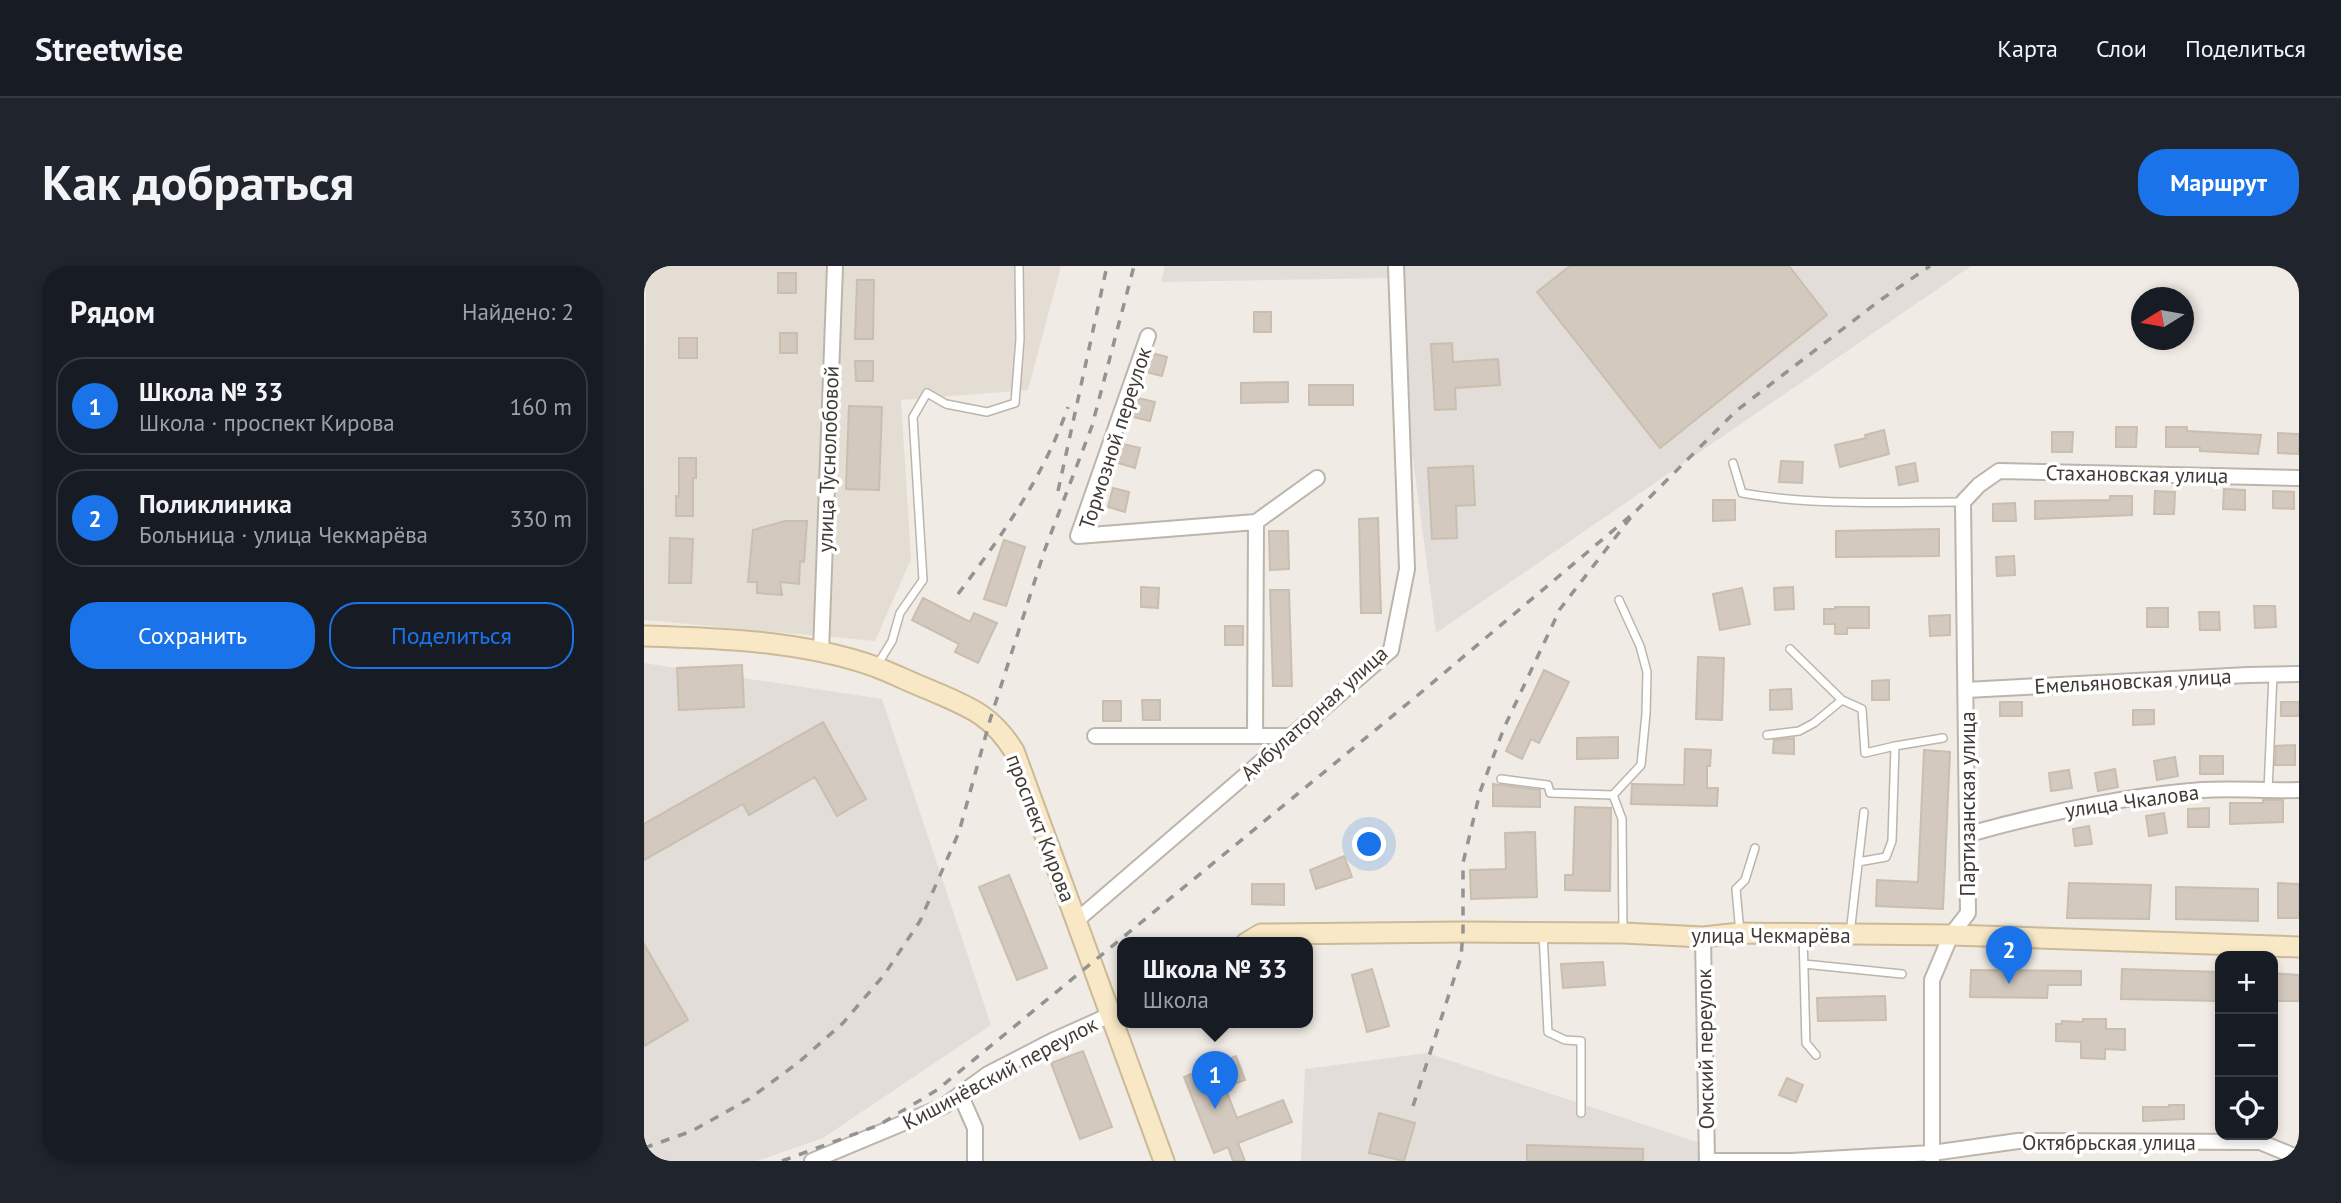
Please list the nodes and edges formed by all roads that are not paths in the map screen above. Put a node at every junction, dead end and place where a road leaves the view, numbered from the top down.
1 (835, 266) edge
2 (1019, 266) edge
3 (1396, 266) edge
4 (1148, 336) dead end
5 (1733, 463) dead end
6 (1317, 478) dead end
7 (2299, 478) edge
8 (1963, 502) junction
9 (1256, 522) junction
10 (1619, 600) dead end
11 (644, 636) edge
12 (1790, 649) dead end
13 (821, 652) junction
14 (876, 667) junction
15 (2273, 674) junction
16 (2299, 674) edge
17 (1966, 690) junction
18 (1842, 700) junction
19 (1767, 735) dead end
20 (1095, 736) dead end
21 (1255, 736) junction
22 (1291, 736) junction
23 (1943, 738) dead end
24 (1895, 746) junction
25 (1501, 779) dead end
26 (2299, 790) edge
27 (2268, 791) junction
28 (1613, 795) junction
29 (1864, 812) dead end
30 (1969, 834) junction
31 (1755, 848) dead end
32 (1858, 862) junction
33 (1076, 921) junction
34 (1543, 932) junction
35 (1623, 933) junction
36 (1740, 933) junction
37 (1803, 934) junction
38 (1850, 934) junction
39 (1951, 935) junction
40 (1256, 937) edge
41 (1703, 937) junction
42 (2299, 947) edge
43 (1804, 964) junction
44 (1902, 974) dead end
45 (1116, 1012) edge
46 (1121, 1028) edge
47 (1816, 1055) dead end
48 (960, 1094) junction
49 (1581, 1114) dead end
50 (1932, 1157) edge
51 (2299, 1158) edge
52 (816, 1161) edge
53 (975, 1161) edge
54 (1164, 1161) edge
55 (1707, 1161) edge
56 (1792, 1161) edge

1 - 13 street, улица Туснолобовой
2 - 14 lane
3 - 22 street, Амбулаторная улица
4 - 9 street, Тормозной переулок
5 - 8 lane
6 - 9 street
7 - 8 street, Стахановская улица
8 - 17 street, Партизанская улица
9 - 21 street
10 - 28 lane
11 - 13 street, проспект Кирова
12 - 18 lane
13 - 14 street, проспект Кирова
14 - 33 street, проспект Кирова
15 - 16 street, Емельяновская улица
15 - 17 street, Емельяновская улица
15 - 27 lane
17 - 30 street, Партизанская улица
18 - 19 lane
18 - 24 lane
20 - 21 street
21 - 22 street
22 - 33 street, Амбулаторная улица
23 - 24 lane
24 - 32 lane
25 - 28 lane
26 - 27 street, улица Чкалова
27 - 30 street, улица Чкалова
28 - 35 lane
29 - 32 lane
30 - 39 street, Партизанская улица
31 - 36 lane
32 - 38 lane
33 - 45 street, проспект Кирова
34 - 35 street, улица Чекмарёва
34 - 40 street, улица Чекмарёва
34 - 49 lane
35 - 41 street, улица Чекмарёва
36 - 37 street, улица Чекмарёва
36 - 41 street, улица Чекмарёва
37 - 38 street, улица Чекмарёва
37 - 43 lane
38 - 39 street, улица Чекмарёва
39 - 42 street, улица Чекмарёва
39 - 50 street, Партизанская улица
41 - 55 street, Омский переулок
43 - 44 lane
43 - 47 lane
45 - 48 street, Кишинёвский переулок
46 - 54 street, проспект Кирова
48 - 52 street, Кишинёвский переулок
48 - 53 street
50 - 51 street, Октябрьская улица
50 - 56 street, Октябрьская улица
55 - 56 street, Октябрьская улица

